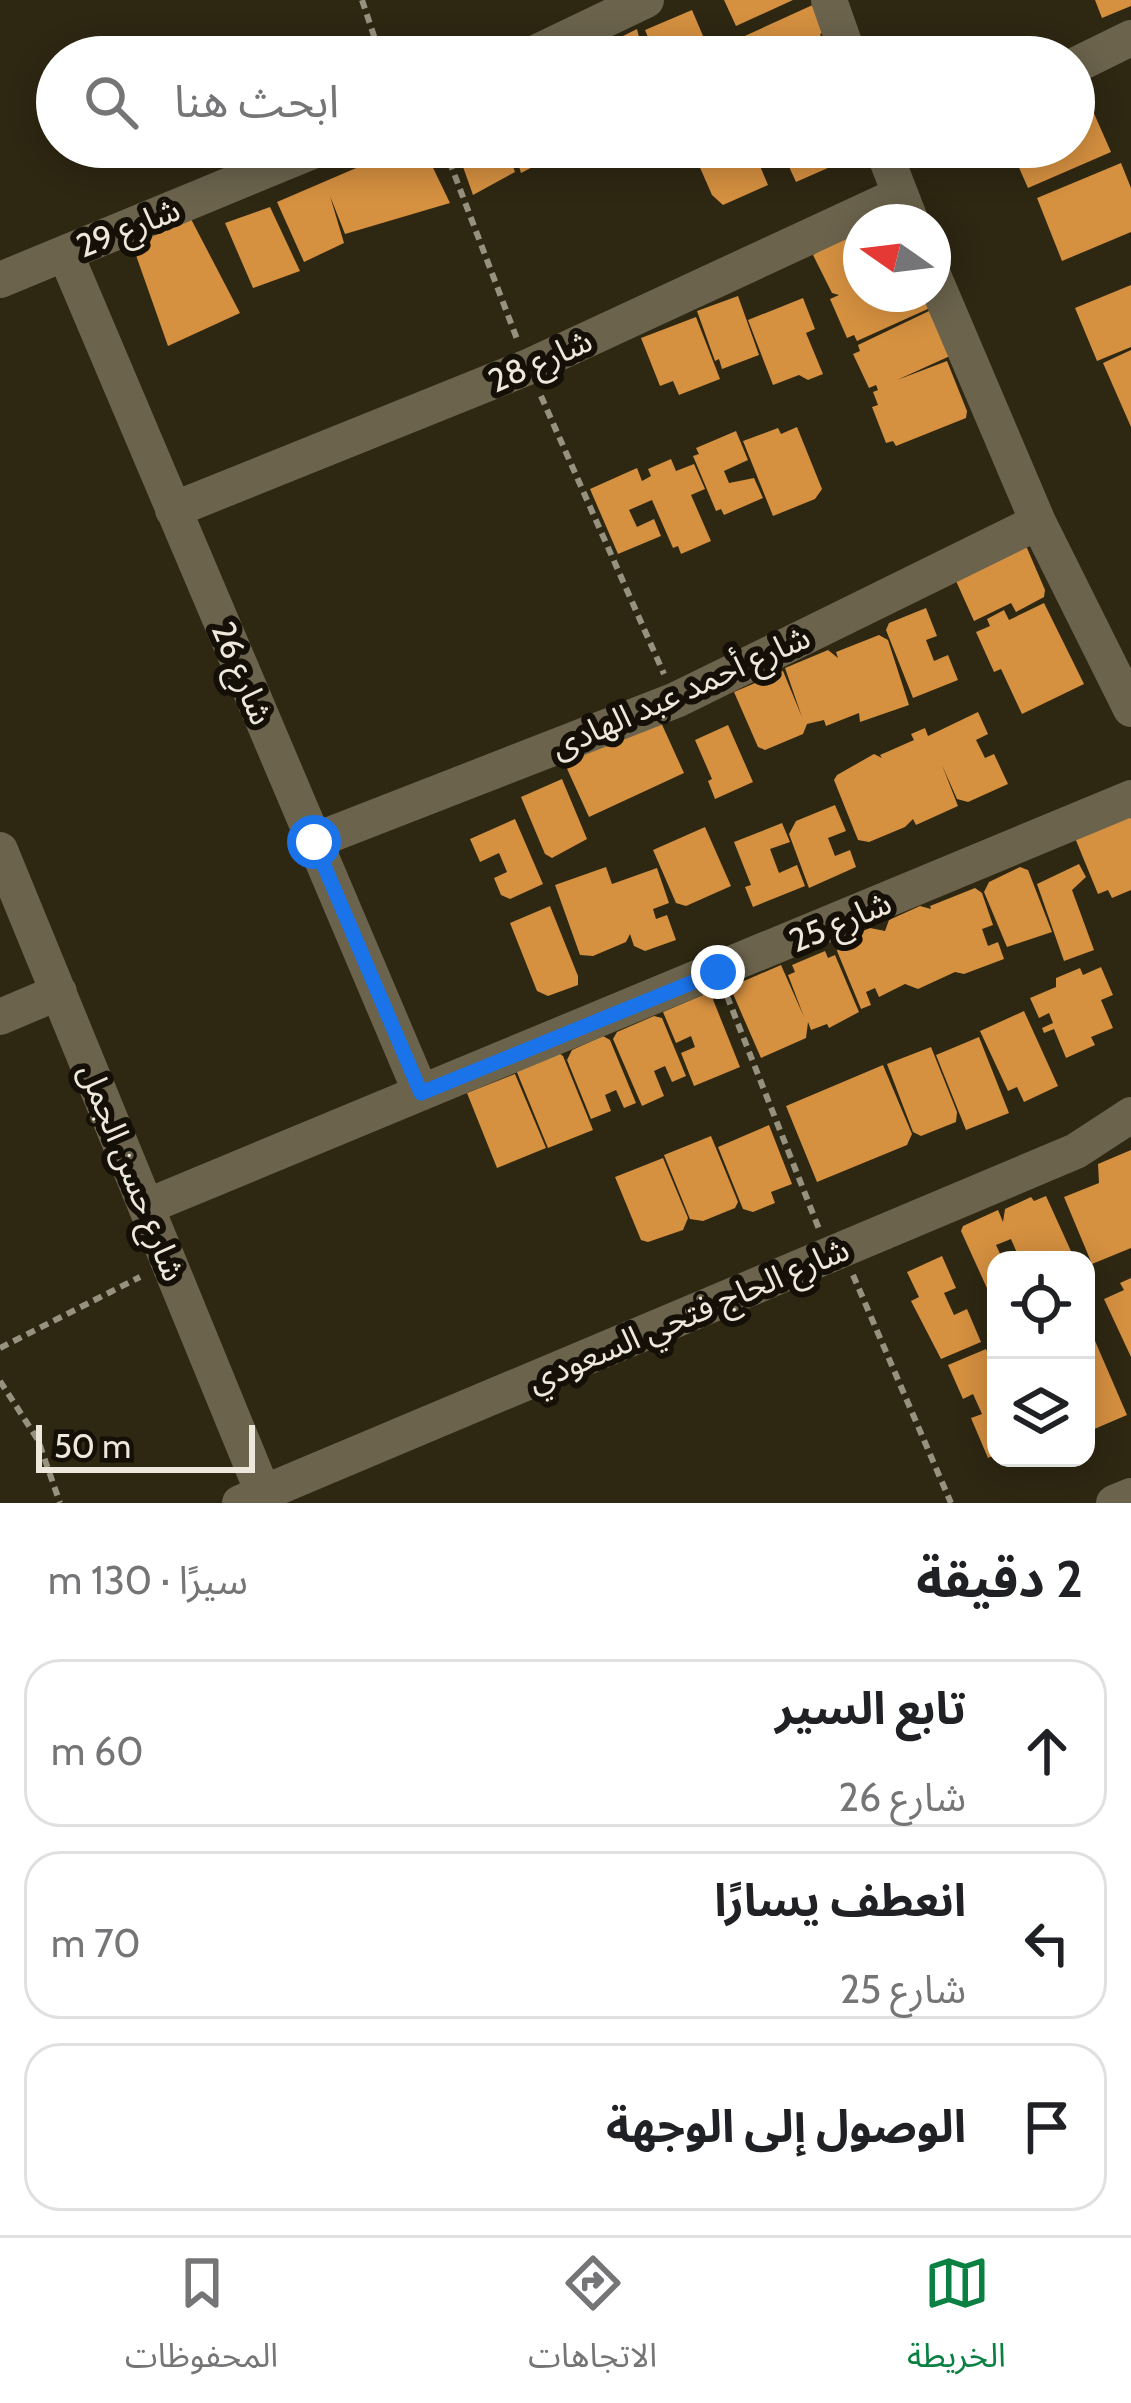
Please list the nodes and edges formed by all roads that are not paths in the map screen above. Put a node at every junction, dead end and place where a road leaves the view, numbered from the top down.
1 (646, 0) edge
2 (829, 0) edge
3 (571, 36) edge
4 (842, 36) edge
5 (1131, 38) edge
6 (1095, 56) edge
7 (272, 168) edge
8 (895, 168) edge
9 (904, 204) edge
10 (843, 235) edge
11 (65, 254) junction
12 (0, 280) edge
13 (949, 312) edge
14 (173, 510) junction
15 (1038, 522) junction
16 (1131, 709) edge
17 (1131, 798) edge
18 (314, 842) junction
19 (0, 850) edge
20 (59, 992) junction
21 (0, 1017) edge
22 (421, 1093) junction
23 (1131, 1115) edge
24 (148, 1206) junction
25 (1131, 1496) edge
26 (252, 1499) edge
27 (1114, 1503) edge

1 - 3 street
2 - 4 street
5 - 6 street
7 - 11 street, شارع 29
8 - 9 street
10 - 14 street, شارع 28
11 - 12 street, شارع 29
11 - 14 street, شارع 26
13 - 15 street
14 - 18 street, شارع 26
15 - 16 street
15 - 18 street, شارع أحمد عبد الهادى
17 - 22 street, شارع 25
18 - 22 street, شارع 26
19 - 20 street, شارع حسن الجمل
20 - 21 street
20 - 24 street, شارع حسن الجمل
22 - 24 street, شارع 25
23 - 26 street, شارع الحاج فتحي السعودي
24 - 26 street, شارع حسن الجمل
25 - 27 street

